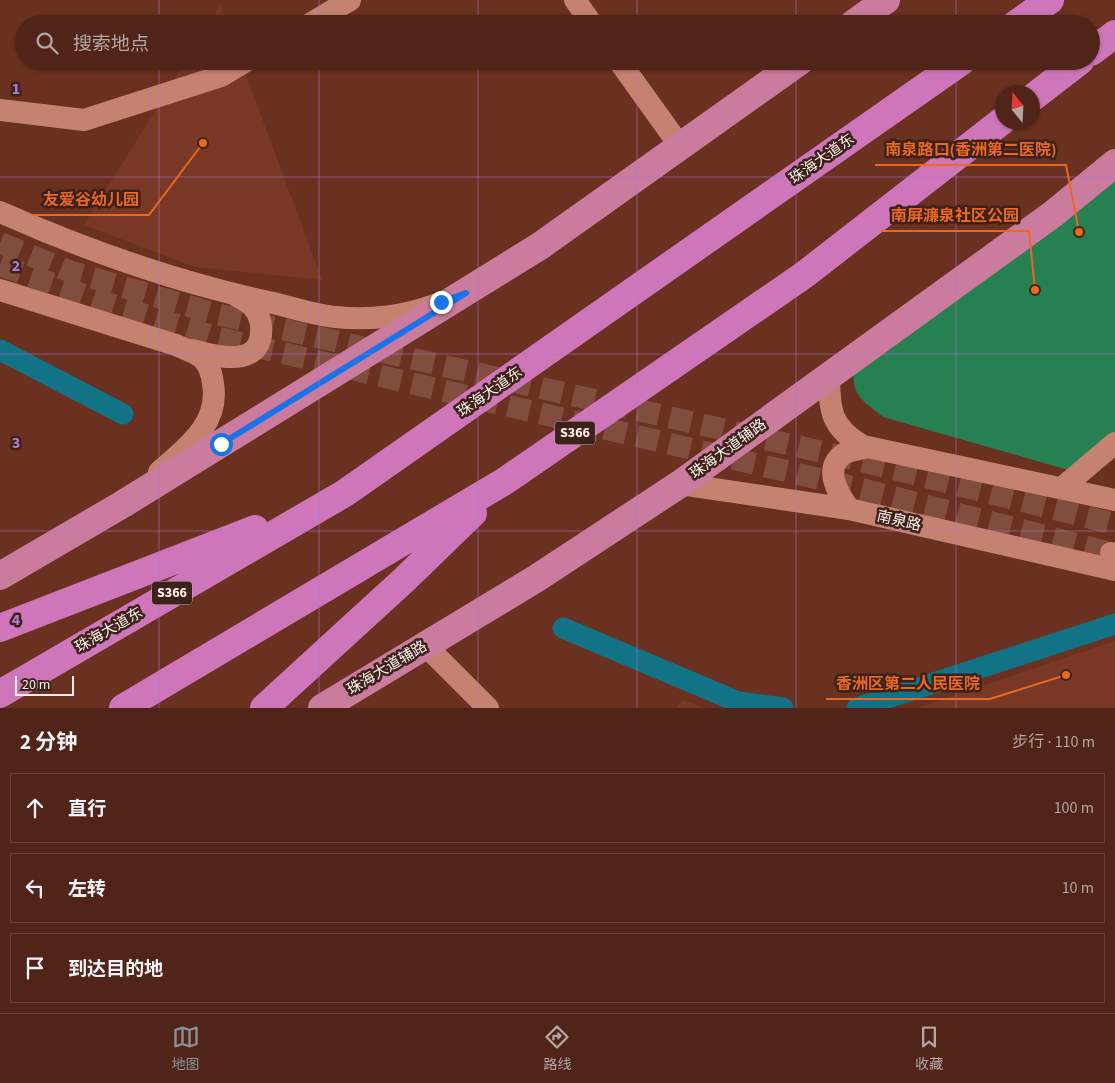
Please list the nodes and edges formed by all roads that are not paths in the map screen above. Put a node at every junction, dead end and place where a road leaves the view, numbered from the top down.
1 (350, 0) edge
2 (575, 0) edge
3 (886, 0) edge
4 (1050, 0) edge
5 (325, 15) edge
6 (586, 15) edge
7 (866, 15) edge
8 (1029, 15) edge
9 (1115, 34) edge
10 (1100, 45) edge
11 (231, 70) edge
12 (625, 70) edge
13 (787, 70) edge
14 (949, 70) edge
15 (1068, 70) edge
16 (1040, 92) edge
17 (0, 110) edge
18 (995, 126) edge
19 (680, 146) junction
20 (1115, 163) edge
21 (0, 212) edge
22 (0, 290) edge
23 (466, 293) junction
24 (235, 295) junction
25 (176, 345) junction
26 (829, 376) junction
27 (1115, 443) edge
28 (868, 446) junction
29 (505, 481) junction
30 (680, 484) junction
31 (1063, 487) junction
32 (345, 493) junction
33 (1115, 500) edge
34 (124, 504) junction
35 (849, 509) junction
36 (1114, 559) edge
37 (0, 576) edge
38 (0, 628) edge
39 (425, 645) junction
40 (0, 694) edge
41 (123, 708) edge
42 (264, 708) edge
43 (322, 708) edge
44 (488, 708) edge

1 - 5 street
2 - 6 street
3 - 7 main road
4 - 8 highway
9 - 10 highway
11 - 17 street
12 - 19 street
13 - 19 main road
14 - 32 highway, 珠海大道东 / S366
15 - 16 highway
18 - 29 highway, S366
19 - 23 main road
20 - 26 main road, 珠海大道辅路
21 - 24 street
22 - 25 street
23 - 24 street
23 - 34 main road
24 - 25 street
25 - 34 street
26 - 28 street
26 - 30 main road, 珠海大道辅路
27 - 31 street
28 - 31 street
28 - 35 street
29 - 41 highway, S366
29 - 42 highway
30 - 35 street, 南泉路
30 - 39 main road, 珠海大道辅路
31 - 33 street
32 - 38 highway
32 - 40 highway, 珠海大道东 / S366
34 - 37 main road
35 - 36 street, 南泉路
39 - 43 main road, 珠海大道辅路
39 - 44 street

